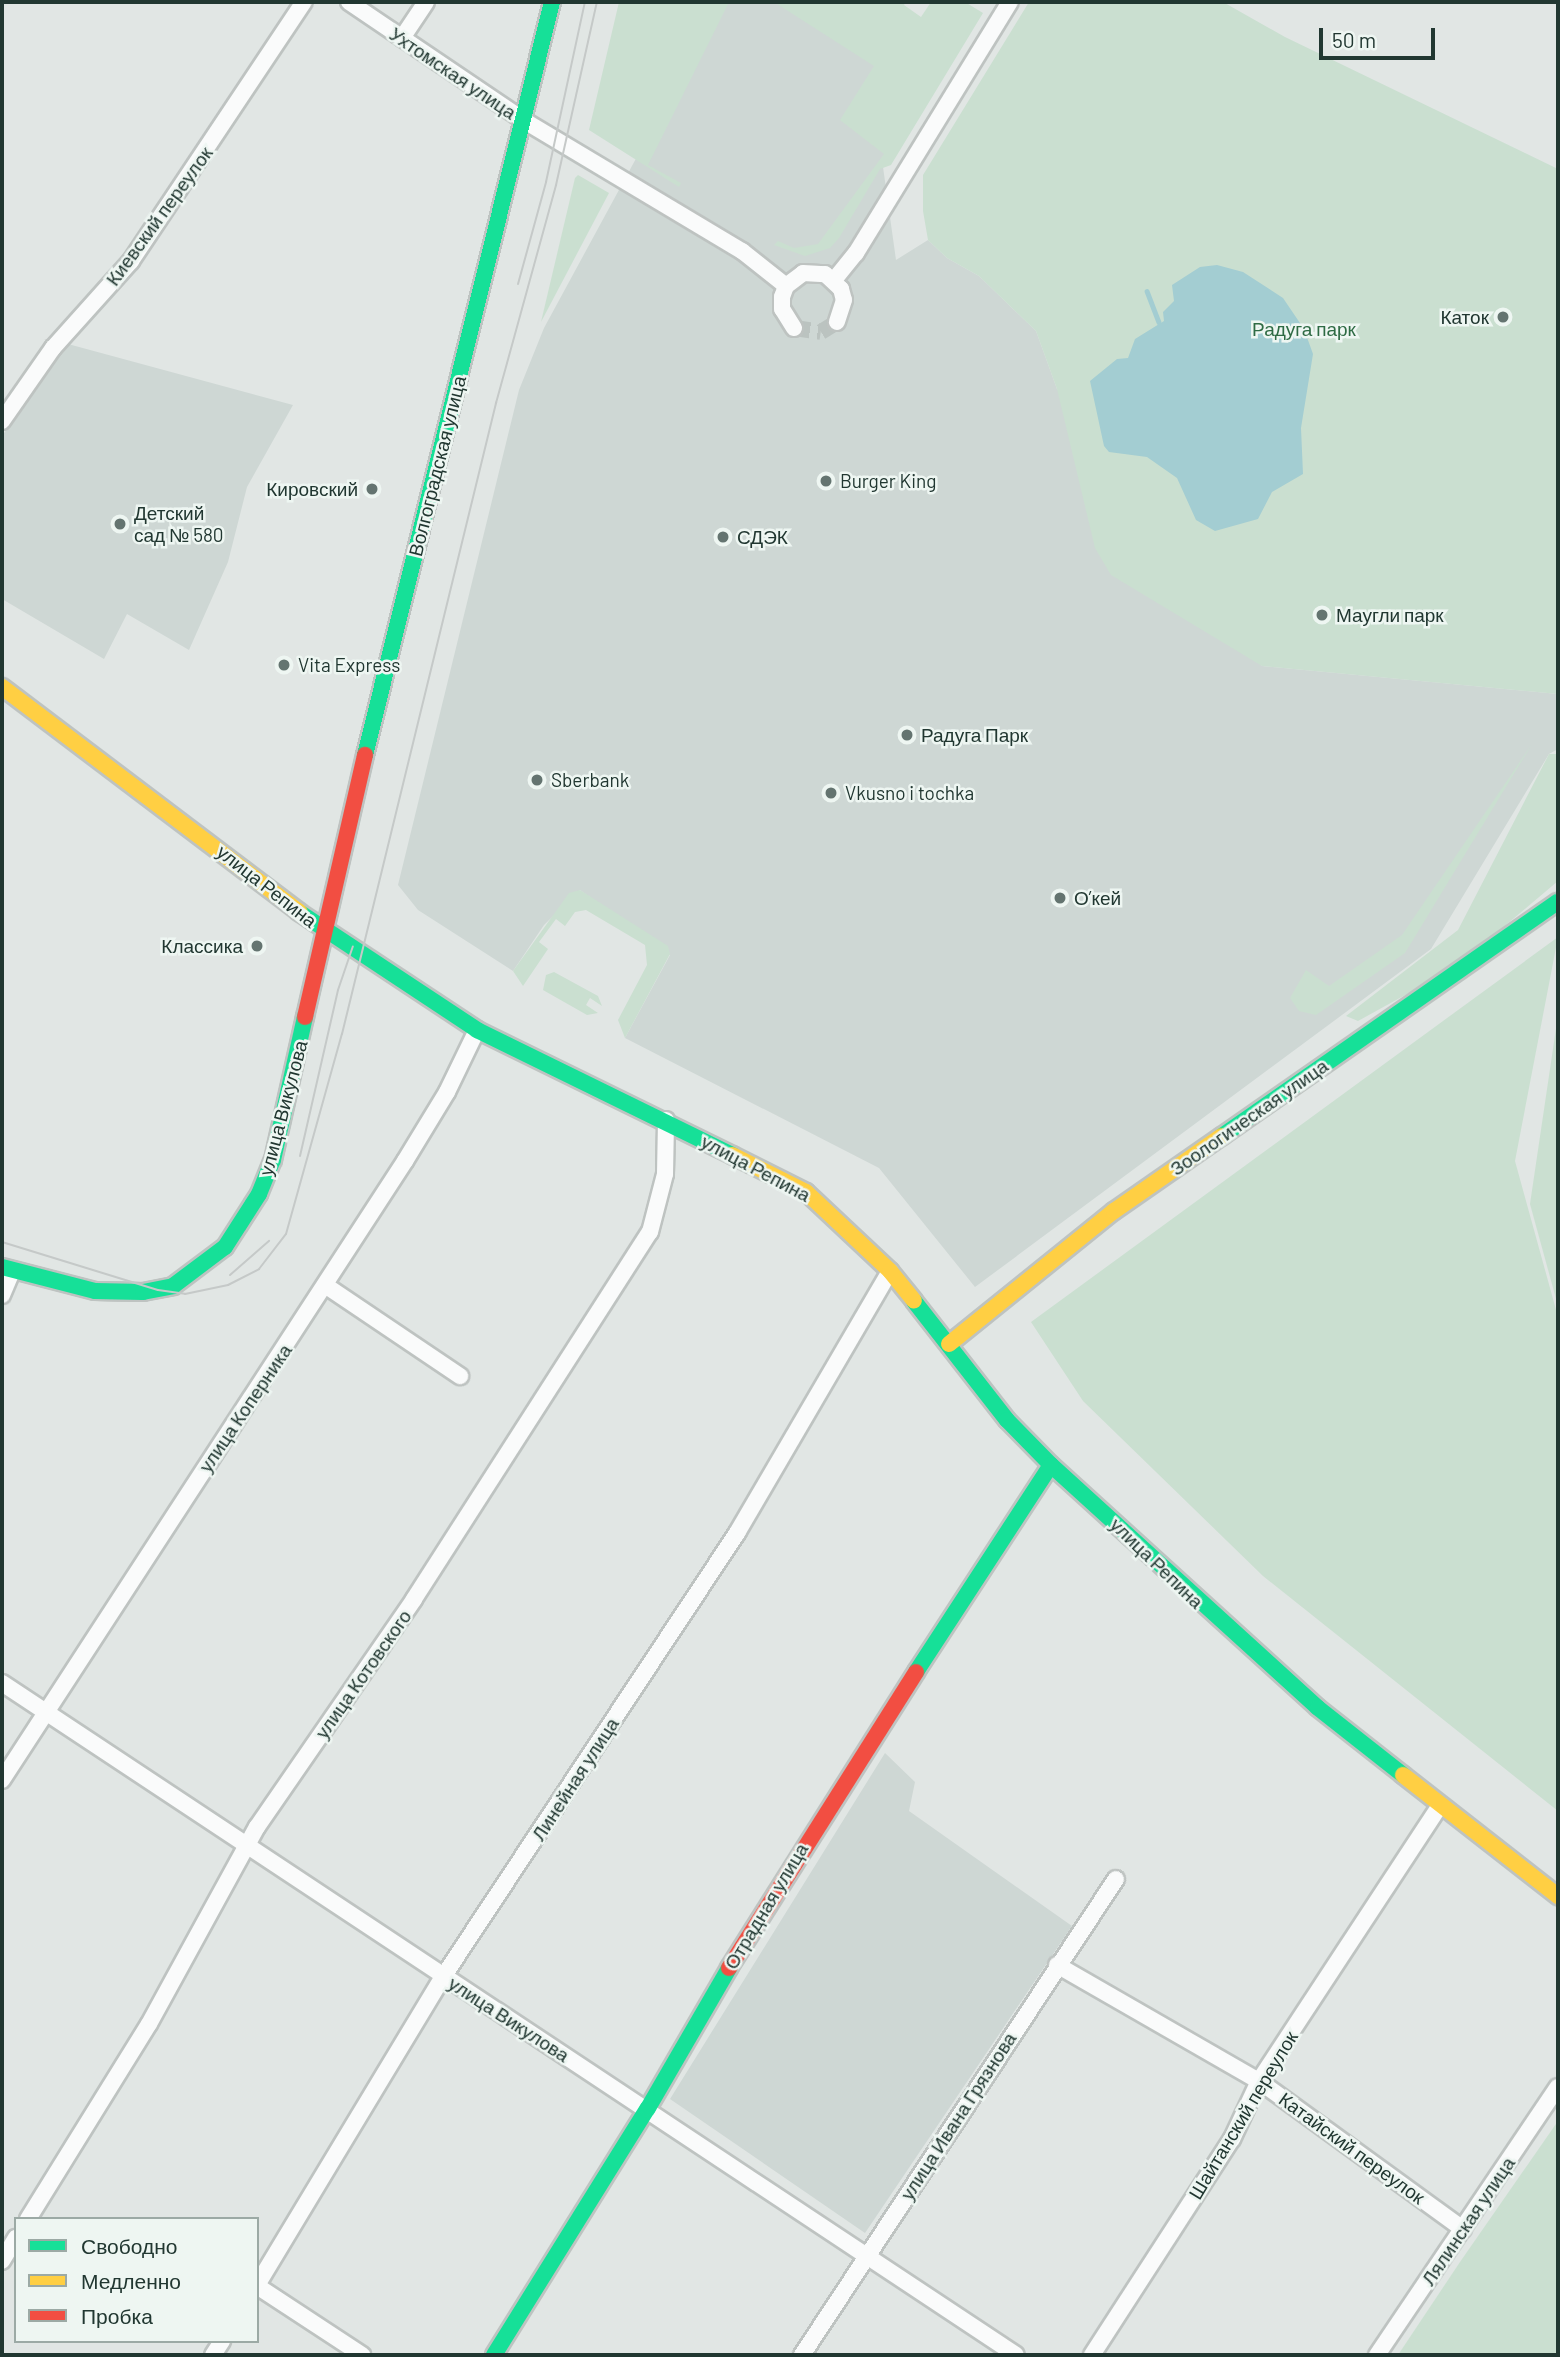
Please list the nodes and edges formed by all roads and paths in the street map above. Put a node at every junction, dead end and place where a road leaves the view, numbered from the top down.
1 (304, 2) edge
2 (349, 2) edge
3 (426, 2) edge
4 (552, 2) edge
5 (1010, 2) edge
6 (402, 38) junction
7 (523, 120) junction
8 (834, 280) junction
9 (786, 286) junction
10 (837, 322) dead end
11 (794, 328) dead end
12 (2, 421) edge
13 (2, 687) edge
14 (1558, 902) edge
15 (324, 930) junction
16 (477, 1030) junction
17 (666, 1120) junction
18 (7, 1269) edge
19 (890, 1272) junction
20 (325, 1285) junction
21 (2, 1295) edge
22 (949, 1344) junction
23 (460, 1376) dead end
24 (1051, 1465) junction
25 (2, 1683) edge
26 (43, 1710) junction
27 (2, 1780) edge
28 (1440, 1805) junction
29 (245, 1849) junction
30 (1116, 1879) dead end
31 (1558, 1896) edge
32 (1057, 1965) junction
33 (443, 1977) junction
34 (1259, 2081) junction
35 (1558, 2087) edge
36 (648, 2108) junction
37 (29, 2217) edge
38 (1463, 2228) junction
39 (14, 2241) edge
40 (867, 2253) junction
41 (2, 2261) edge
42 (259, 2282) edge
43 (259, 2286) edge
44 (362, 2355) edge
45 (494, 2355) edge
46 (802, 2355) edge
47 (1016, 2355) edge
48 (1092, 2355) edge
49 (1377, 2355) edge

1 - 12 street, Киевский переулок
2 - 6 street, Ухтомская улица
3 - 6 street
4 - 7 street, Волгоградская улица
5 - 8 street
6 - 7 street, Ухтомская улица
7 - 9 street, Ухтомская улица
7 - 15 street, Волгоградская улица
8 - 9 street
8 - 10 street
9 - 11 street
13 - 15 street, улица Репина
14 - 22 street, Зоологическая улица
15 - 16 street, улица Репина
15 - 18 street, улица Викулова
16 - 17 street, улица Репина
16 - 20 street, улица Коперника
17 - 19 street, улица Репина
17 - 29 street, улица Котовского
18 - 21 street
19 - 22 street, улица Репина
19 - 33 street, Линейная улица
20 - 23 street
20 - 26 street, улица Коперника
22 - 24 street, улица Репина
24 - 28 street, улица Репина
24 - 36 street, Отрадная улица
25 - 26 street, улица Викулова
26 - 27 street, улица Коперника
26 - 29 street, улица Викулова
28 - 31 street, улица Репина
28 - 34 street, Шайтанский переулок
29 - 33 street, улица Викулова
29 - 37 street, улица Котовского
30 - 32 street, улица Ивана Грязнова
32 - 34 street, Катайский переулок
32 - 40 street, улица Ивана Грязнова
33 - 36 street, улица Викулова
33 - 42 street, Линейная улица
34 - 38 street, Катайский переулок
34 - 48 street, Шайтанский переулок
35 - 38 street, Лялинская улица
36 - 40 street, улица Викулова
36 - 45 street, Отрадная улица
38 - 49 street, Лялинская улица
39 - 41 street
40 - 46 street, улица Ивана Грязнова
40 - 47 street, улица Викулова
43 - 44 street

